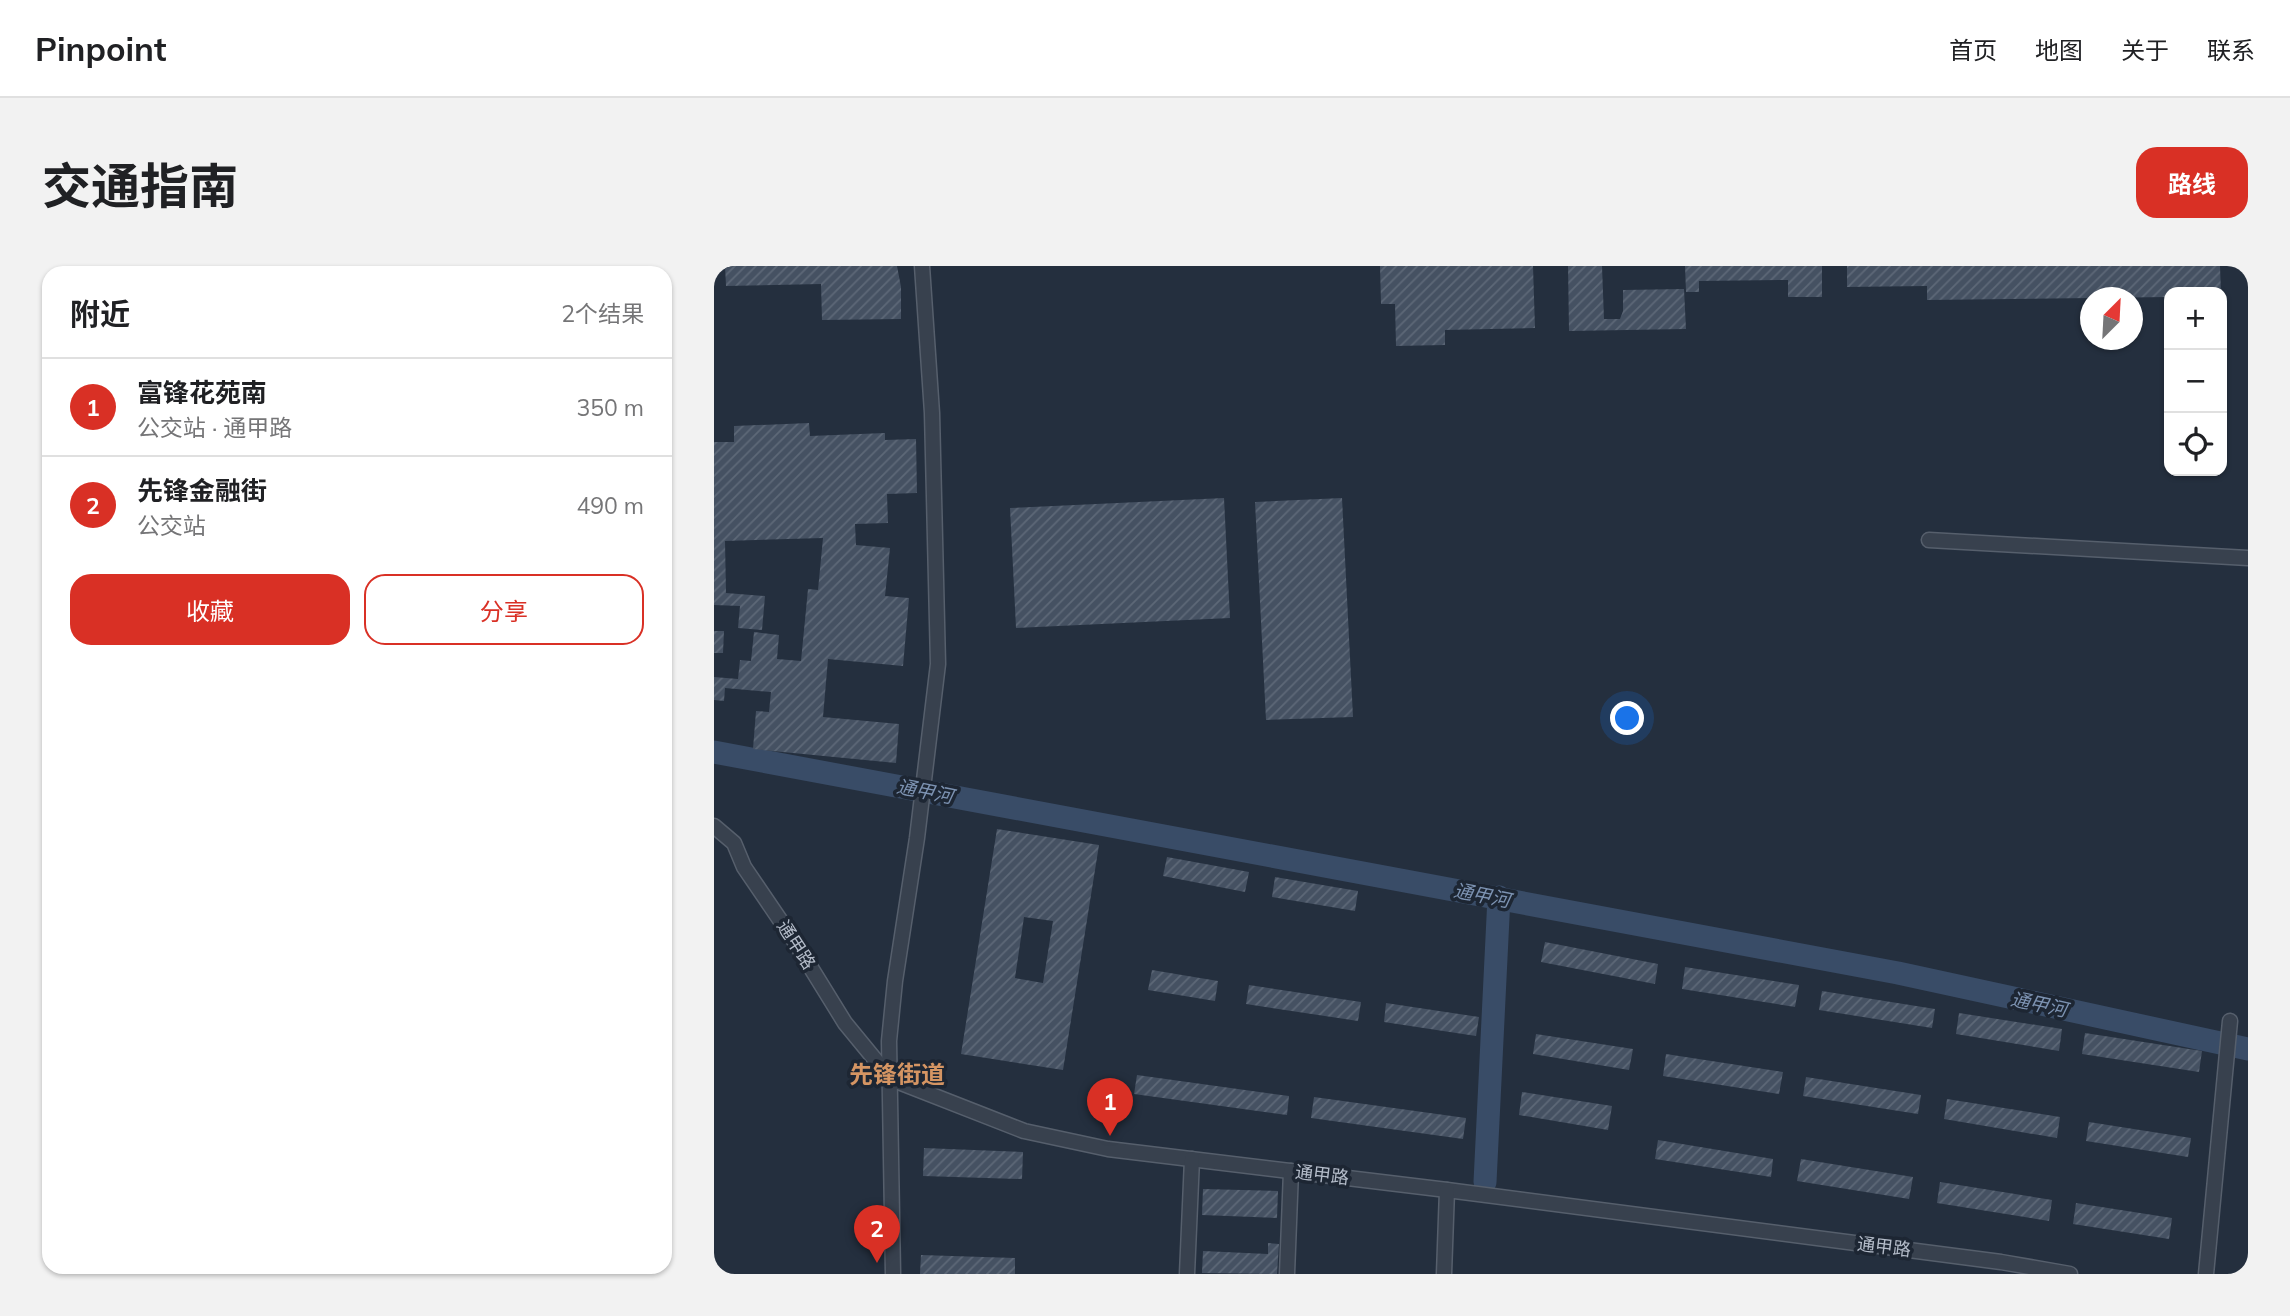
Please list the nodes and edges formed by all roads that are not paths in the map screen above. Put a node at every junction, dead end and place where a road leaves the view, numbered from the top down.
1 (922, 266) edge
2 (1928, 540) dead end
3 (2248, 558) edge
4 (714, 826) edge
5 (2230, 1021) dead end
6 (891, 1079) junction
7 (1192, 1159) junction
8 (1291, 1171) junction
9 (1447, 1190) junction
10 (893, 1274) edge
11 (1187, 1274) edge
12 (1286, 1274) edge
13 (1444, 1274) edge
14 (2070, 1274) edge
15 (2206, 1274) edge

1 - 6 street
2 - 3 street
4 - 6 street, 通甲路
5 - 15 street
6 - 7 street, 通甲路
6 - 10 street
7 - 8 street, 通甲路
7 - 11 street
8 - 9 street, 通甲路
8 - 12 street
9 - 13 street
9 - 14 street, 通甲路

